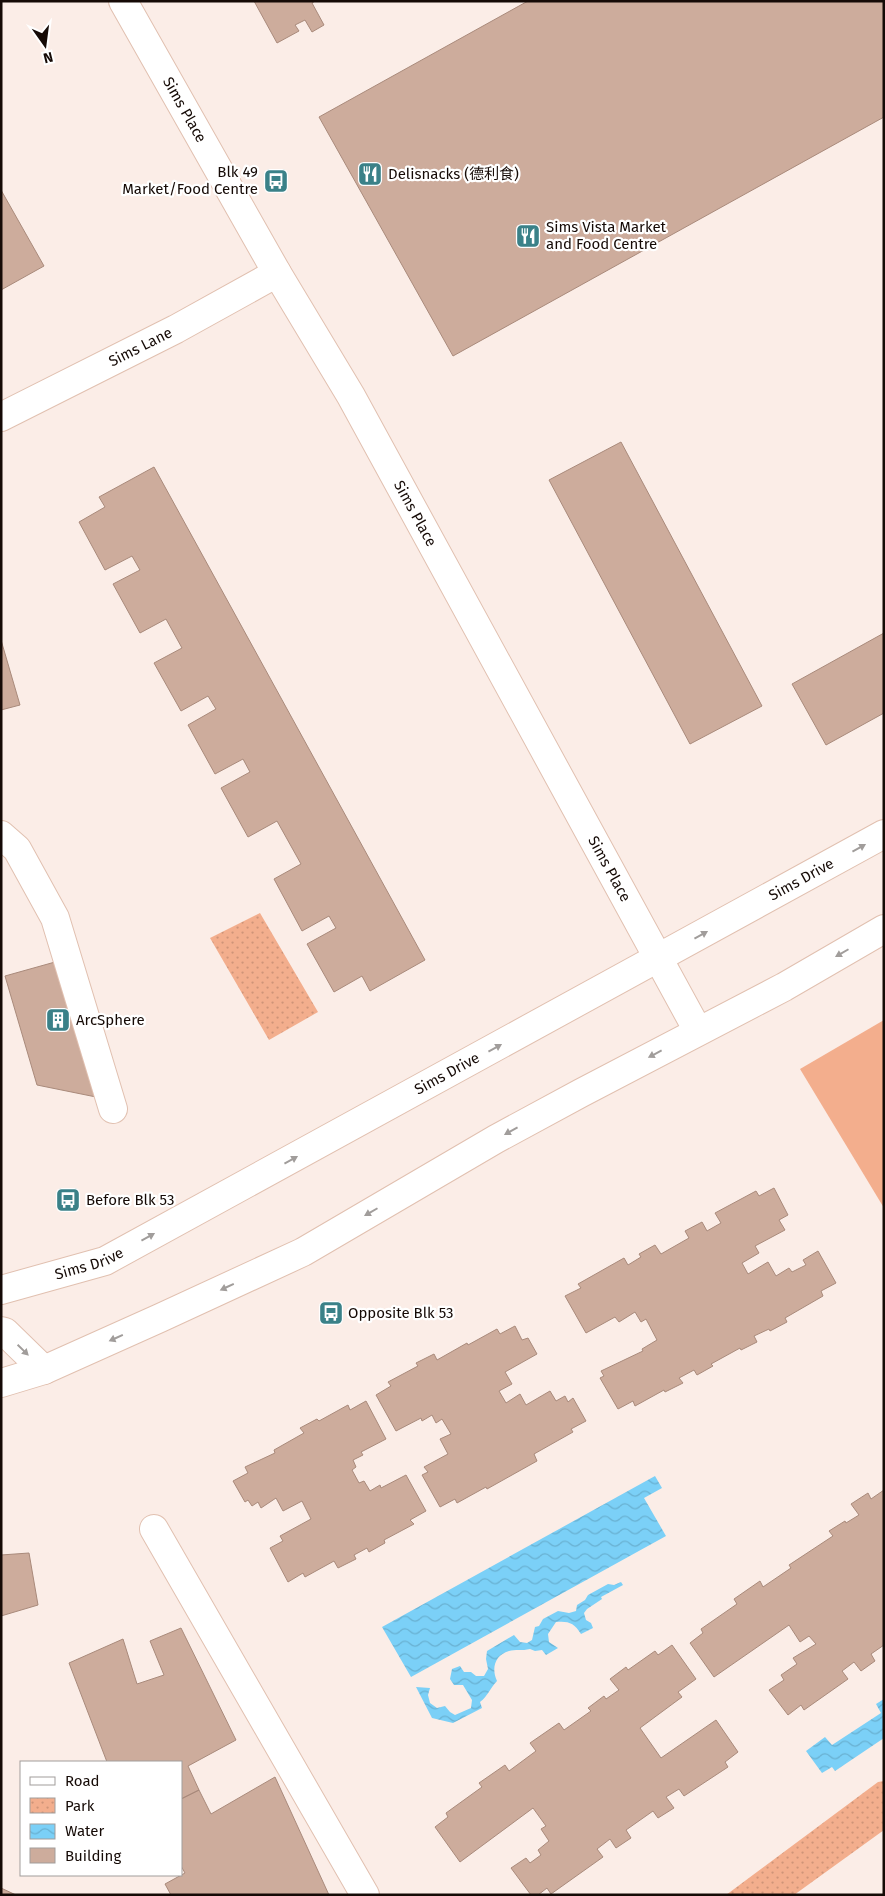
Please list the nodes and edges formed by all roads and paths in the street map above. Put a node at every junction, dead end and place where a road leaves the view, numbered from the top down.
1 (123, 1) edge
2 (277, 273) junction
3 (1, 417) edge
4 (884, 834) edge
5 (1, 835) edge
6 (884, 929) edge
7 (659, 959) junction
8 (698, 1031) junction
9 (113, 1109) dead end
10 (1, 1290) edge
11 (1, 1331) edge
12 (44, 1370) junction
13 (1, 1383) edge
14 (154, 1529) dead end
15 (365, 1895) edge

1 - 2 street, Sims Place
2 - 3 street, Sims Lane
2 - 7 street, Sims Place
7 -> 4 street, Sims Drive
5 - 9 street
6 -> 8 street
7 - 8 street, Sims Place
10 -> 7 street, Sims Drive
8 -> 12 street
11 -> 12 street
12 - 13 street
14 - 15 street

